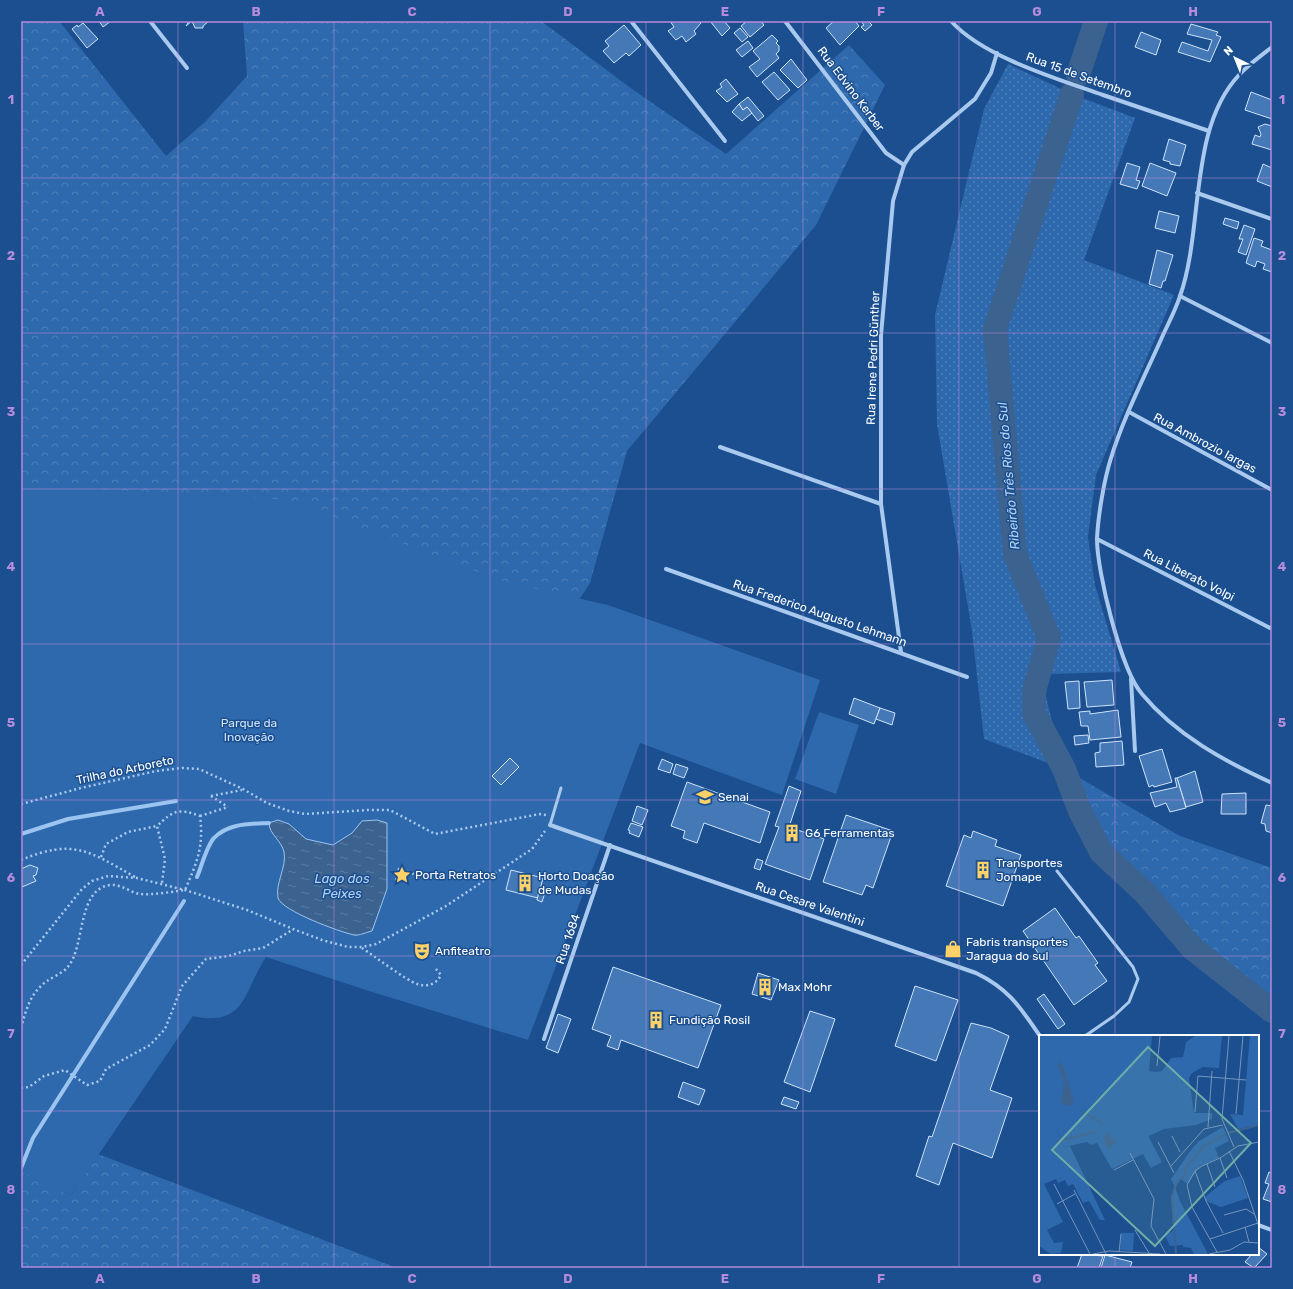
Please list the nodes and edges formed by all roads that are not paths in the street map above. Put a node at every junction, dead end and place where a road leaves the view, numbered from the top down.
1 (150, 21) edge
2 (631, 21) edge
3 (785, 21) edge
4 (951, 21) edge
5 (1272, 47) edge
6 (997, 54) junction
7 (187, 68) dead end
8 (1209, 131) junction
9 (725, 141) dead end
10 (904, 165) junction
11 (1197, 193) junction
12 (1272, 219) edge
13 (1180, 296) junction
14 (1272, 343) edge
15 (1129, 412) junction
16 (720, 447) dead end
17 (1272, 490) edge
18 (881, 504) junction
19 (1097, 539) junction
20 (666, 569) dead end
21 (1272, 629) edge
22 (901, 652) junction
23 (967, 676) dead end
24 (1131, 679) junction
25 (1135, 751) dead end
26 (1272, 783) edge
27 (561, 788) dead end
28 (550, 825) joint
29 (610, 846) junction
30 (1057, 872) dead end
31 (1039, 1035) edge
32 (1086, 1035) edge
33 (544, 1039) dead end
34 (1259, 1225) edge
35 (1272, 1230) edge

1 - 7 street
2 - 9 street
3 - 10 street, Rua Edvino Kerber
4 - 6 street, Rua 15 de Setembro
5 - 8 street
6 - 8 street, Rua 15 de Setembro
6 - 10 street, Rua Irene Pedri Günther
8 - 11 street
10 - 18 street, Rua Irene Pedri Günther
11 - 12 street
11 - 13 street
13 - 14 street
13 - 15 street
15 - 17 street, Rua Ambrozio Iargas
15 - 19 street
16 - 18 street
18 - 22 street, Rua Irene Pedri Günther
19 - 21 street, Rua Liberato Volpi
19 - 24 street
20 - 22 street, Rua Frederico Augusto Lehmann
22 - 23 street, Rua Frederico Augusto Lehmann
24 - 25 street
24 - 26 street
27 - 28 lane
28 - 29 street, Rua Cesare Valentini
29 - 31 street, Rua Cesare Valentini
29 - 33 street, Rua 1684
30 - 32 lane
34 - 35 street

